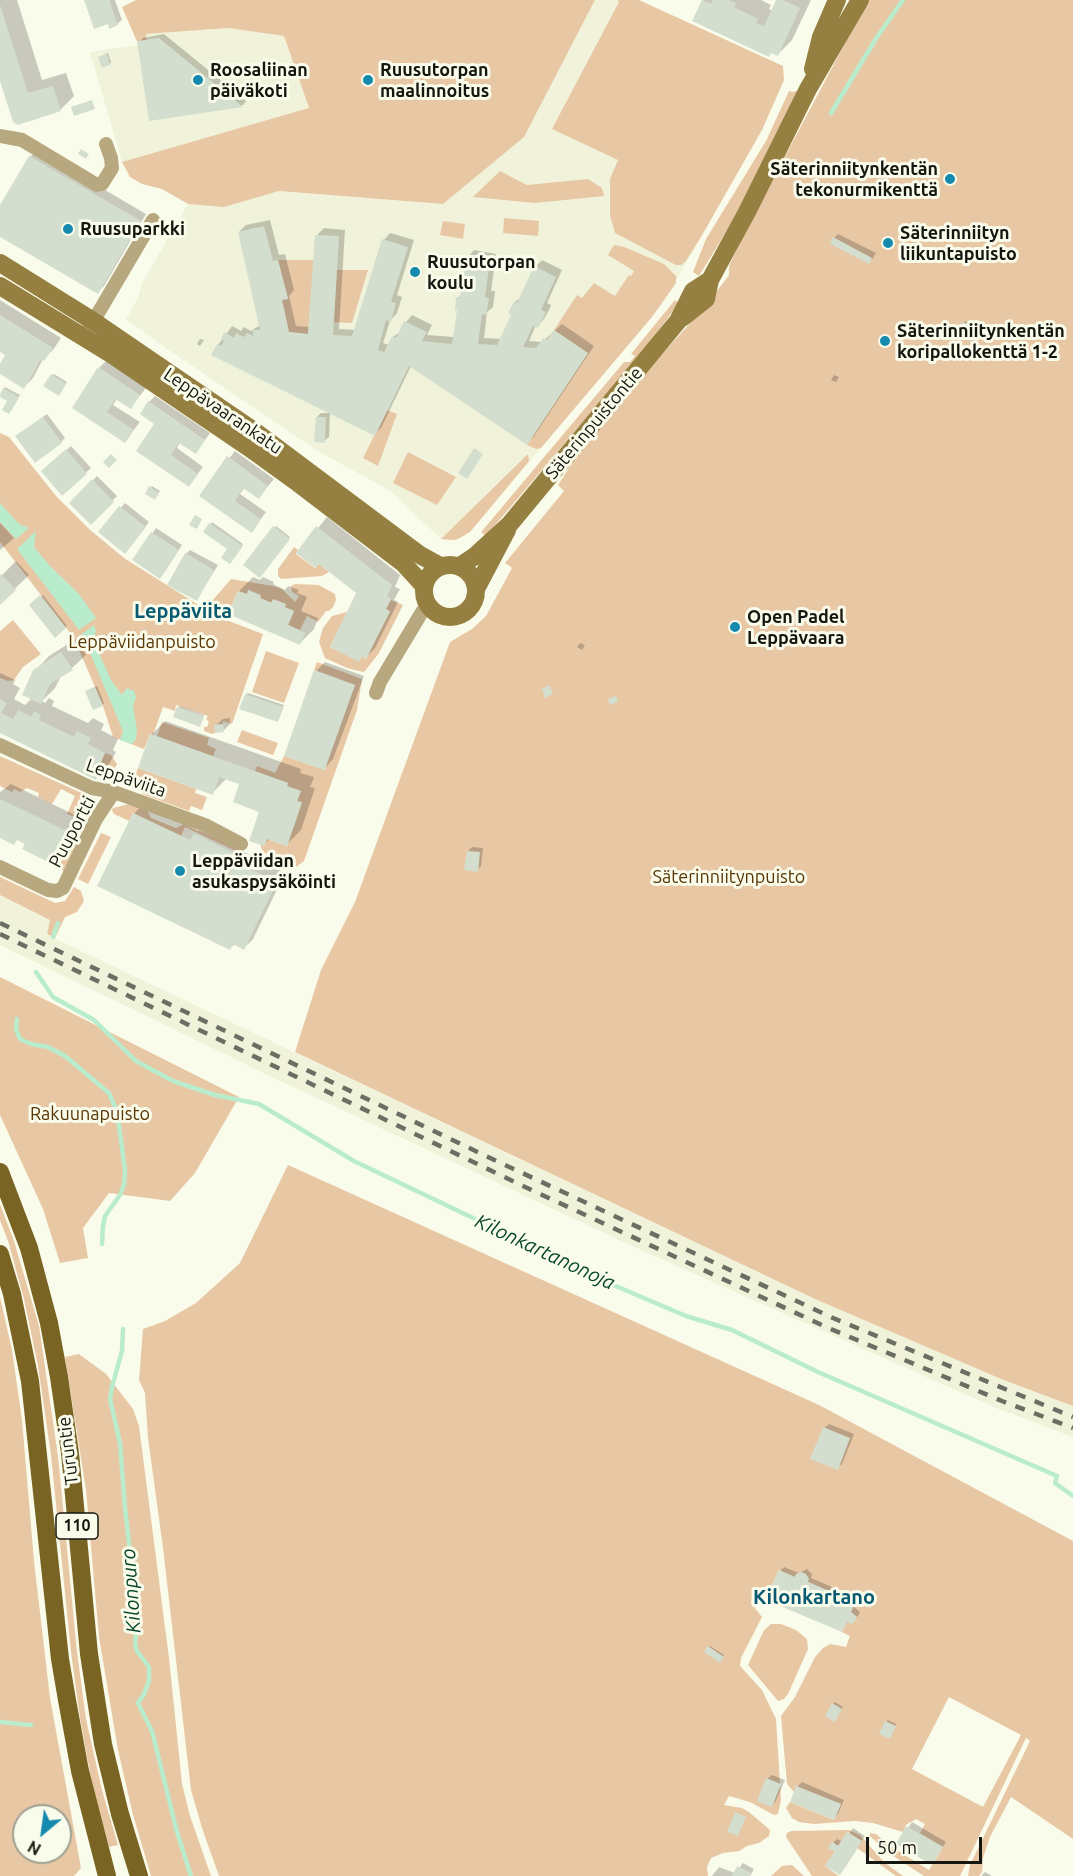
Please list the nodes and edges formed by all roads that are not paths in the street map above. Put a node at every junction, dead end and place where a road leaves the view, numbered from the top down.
1 (837, 0) edge
2 (860, 0) edge
3 (808, 89) junction
4 (0, 136) edge
5 (106, 144) dead end
6 (153, 220) dead end
7 (0, 263) edge
8 (0, 286) edge
9 (88, 329) junction
10 (509, 525) junction
11 (440, 566) junction
12 (460, 567) junction
13 (423, 586) junction
14 (476, 590) junction
15 (428, 607) junction
16 (376, 693) dead end
17 (0, 745) edge
18 (114, 792) junction
19 (241, 844) dead end
20 (0, 867) edge
21 (0, 1172) edge
22 (0, 1254) edge
23 (107, 1876) edge
24 (139, 1876) edge

1 - 3 main road, Säterinpuistontie
2 - 3 main road, Säterinpuistontie
3 - 10 main road, Säterinpuistontie
4 - 5 street
6 - 9 street
7 - 9 main road, Leppävaarankatu
8 - 9 main road, Leppävaarankatu
9 - 11 main road, Leppävaarankatu
9 - 13 main road, Leppävaarankatu
10 - 12 main road, Säterinpuistontie
10 - 14 main road, Säterinpuistontie
11 - 12 main road
11 - 13 main road
12 - 14 main road
13 - 15 main road
14 - 15 main road
15 - 16 street
17 - 18 street, Leppäviita
18 - 19 street, Leppäviita
18 - 20 street, Puuportti
21 - 24 main road, Turuntie / 110
22 - 23 main road, Turuntie / 110

